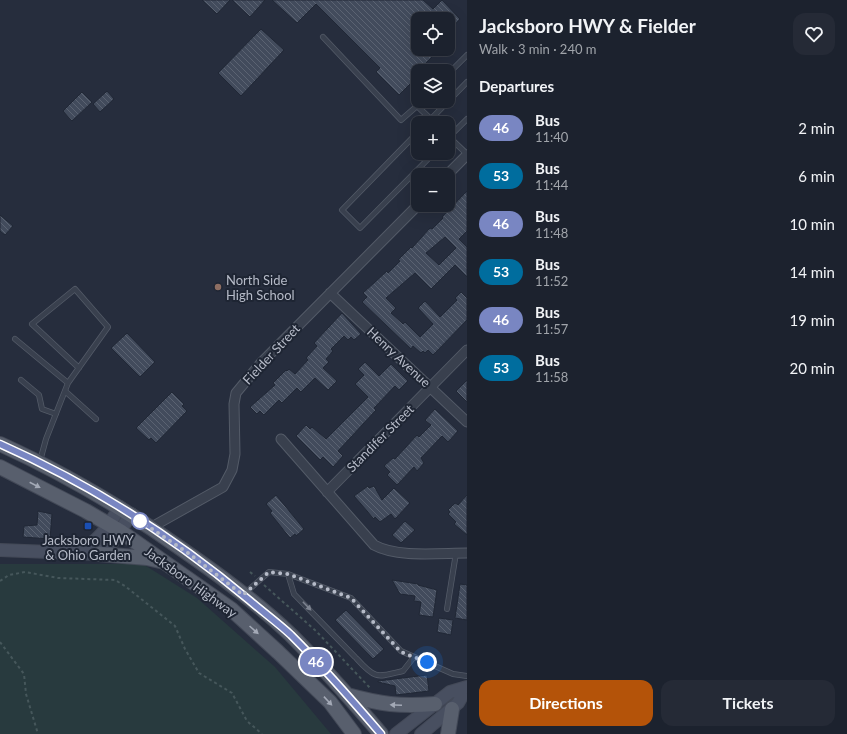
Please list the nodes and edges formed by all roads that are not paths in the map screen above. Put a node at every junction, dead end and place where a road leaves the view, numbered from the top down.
1 (323, 37) dead end
2 (467, 55) edge
3 (455, 67) edge
4 (467, 82) edge
5 (415, 108) edge
6 (419, 108) edge
7 (426, 116) edge
8 (436, 116) edge
9 (467, 119) edge
10 (455, 130) edge
11 (411, 139) edge
12 (455, 144) edge
13 (467, 155) edge
14 (427, 160) edge
15 (455, 168) edge
16 (411, 212) edge
17 (330, 293) junction
18 (15, 339) dead end
19 (467, 350) edge
20 (79, 368) junction
21 (21, 380) dead end
22 (68, 383) junction
23 (430, 387) junction
24 (65, 391) junction
25 (56, 414) junction
26 (96, 419) dead end
27 (467, 422) edge
28 (281, 439) dead end
29 (0, 444) edge
30 (40, 462) junction
31 (0, 467) edge
32 (327, 492) junction
33 (125, 511) junction
34 (115, 527) junction
35 (150, 528) junction
36 (0, 550) edge
37 (75, 553) junction
38 (456, 553) junction
39 (467, 553) edge
40 (99, 554) junction
41 (164, 562) junction
42 (288, 574) junction
43 (243, 595) junction
44 (447, 609) dead end
45 (414, 657) junction
46 (467, 676) edge
47 (467, 687) edge
48 (347, 695) junction
49 (435, 704) junction
50 (452, 709) junction
51 (354, 734) edge
52 (381, 734) edge
53 (396, 734) edge
54 (421, 734) edge
55 (448, 734) edge

1 - 5 lane
2 - 3 lane
4 - 8 lane
6 - 7 lane
9 - 10 lane
11 - 14 lane
12 - 13 lane
13 - 15 street
16 - 17 street, Fielder Street
17 - 23 street, Henry Avenue
17 - 35 street, Fielder Street
18 - 22 lane
19 - 23 street, Standifer Street
20 - 20 lane
20 - 22 lane
21 - 25 lane
22 - 24 lane
23 - 27 street, Henry Avenue
23 - 32 street, Standifer Street
24 - 25 lane
24 - 26 lane
25 - 30 lane
28 - 32 street
29 - 30 main road, Jacksboro Highway
30 - 33 main road, Jacksboro Highway
31 -> 34 main road, Jacksboro Highway
32 - 38 street
33 - 34 street
33 - 35 main road, Jacksboro Highway
34 - 37 street
34 - 40 street
34 - 41 main road, Jacksboro Highway
35 - 43 main road, Jacksboro Highway
36 - 37 street
37 - 40 street
38 - 39 street
38 - 44 lane
40 - 41 main road
41 -> 51 main road, Jacksboro Highway
42 - 43 lane
42 - 45 lane
42 -> 45 lane
43 - 48 main road, Jacksboro Highway
45 - 46 lane
47 - 49 street
47 - 50 street
49 -> 48 main road
48 - 52 main road, Jacksboro Highway
49 - 53 street
50 - 54 street
50 - 55 main road

